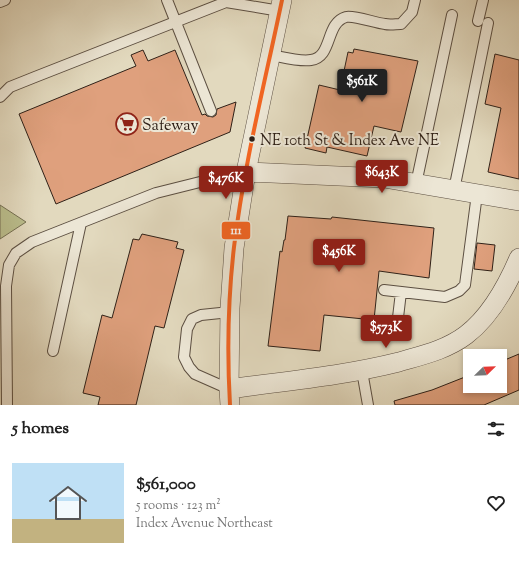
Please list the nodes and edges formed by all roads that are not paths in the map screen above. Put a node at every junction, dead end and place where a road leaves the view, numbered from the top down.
1 (5, 0) edge
2 (167, 0) edge
3 (415, 0) edge
4 (483, 0) edge
5 (0, 2) edge
6 (281, 6) edge
7 (452, 15) dead end
8 (176, 22) junction
9 (271, 55) junction
10 (0, 97) edge
11 (211, 111) dead end
12 (246, 172) junction
13 (416, 184) junction
14 (454, 190) junction
15 (477, 194) junction
16 (519, 201) edge
17 (81, 223) junction
18 (519, 258) edge
19 (384, 290) dead end
20 (401, 292) junction
21 (230, 312) junction
22 (397, 326) dead end
23 (53, 351) dead end
24 (3, 370) edge
25 (362, 372) junction
26 (230, 397) edge
27 (7, 405) edge
28 (368, 405) edge

1 - 5 lane
2 - 8 lane
3 - 9 lane
4 - 14 lane
6 - 8 lane
6 - 9 street
7 - 13 lane
8 - 10 lane
8 - 11 lane
9 - 12 street
12 - 13 street
12 - 17 lane
12 - 21 street
13 - 14 street
14 - 15 street
15 - 16 street
15 - 20 lane
17 - 23 lane
17 - 24 lane
18 - 25 street
19 - 20 lane
20 - 22 lane
21 - 26 street
21 - 26 lane
24 - 27 lane
25 - 26 street
25 - 28 lane

